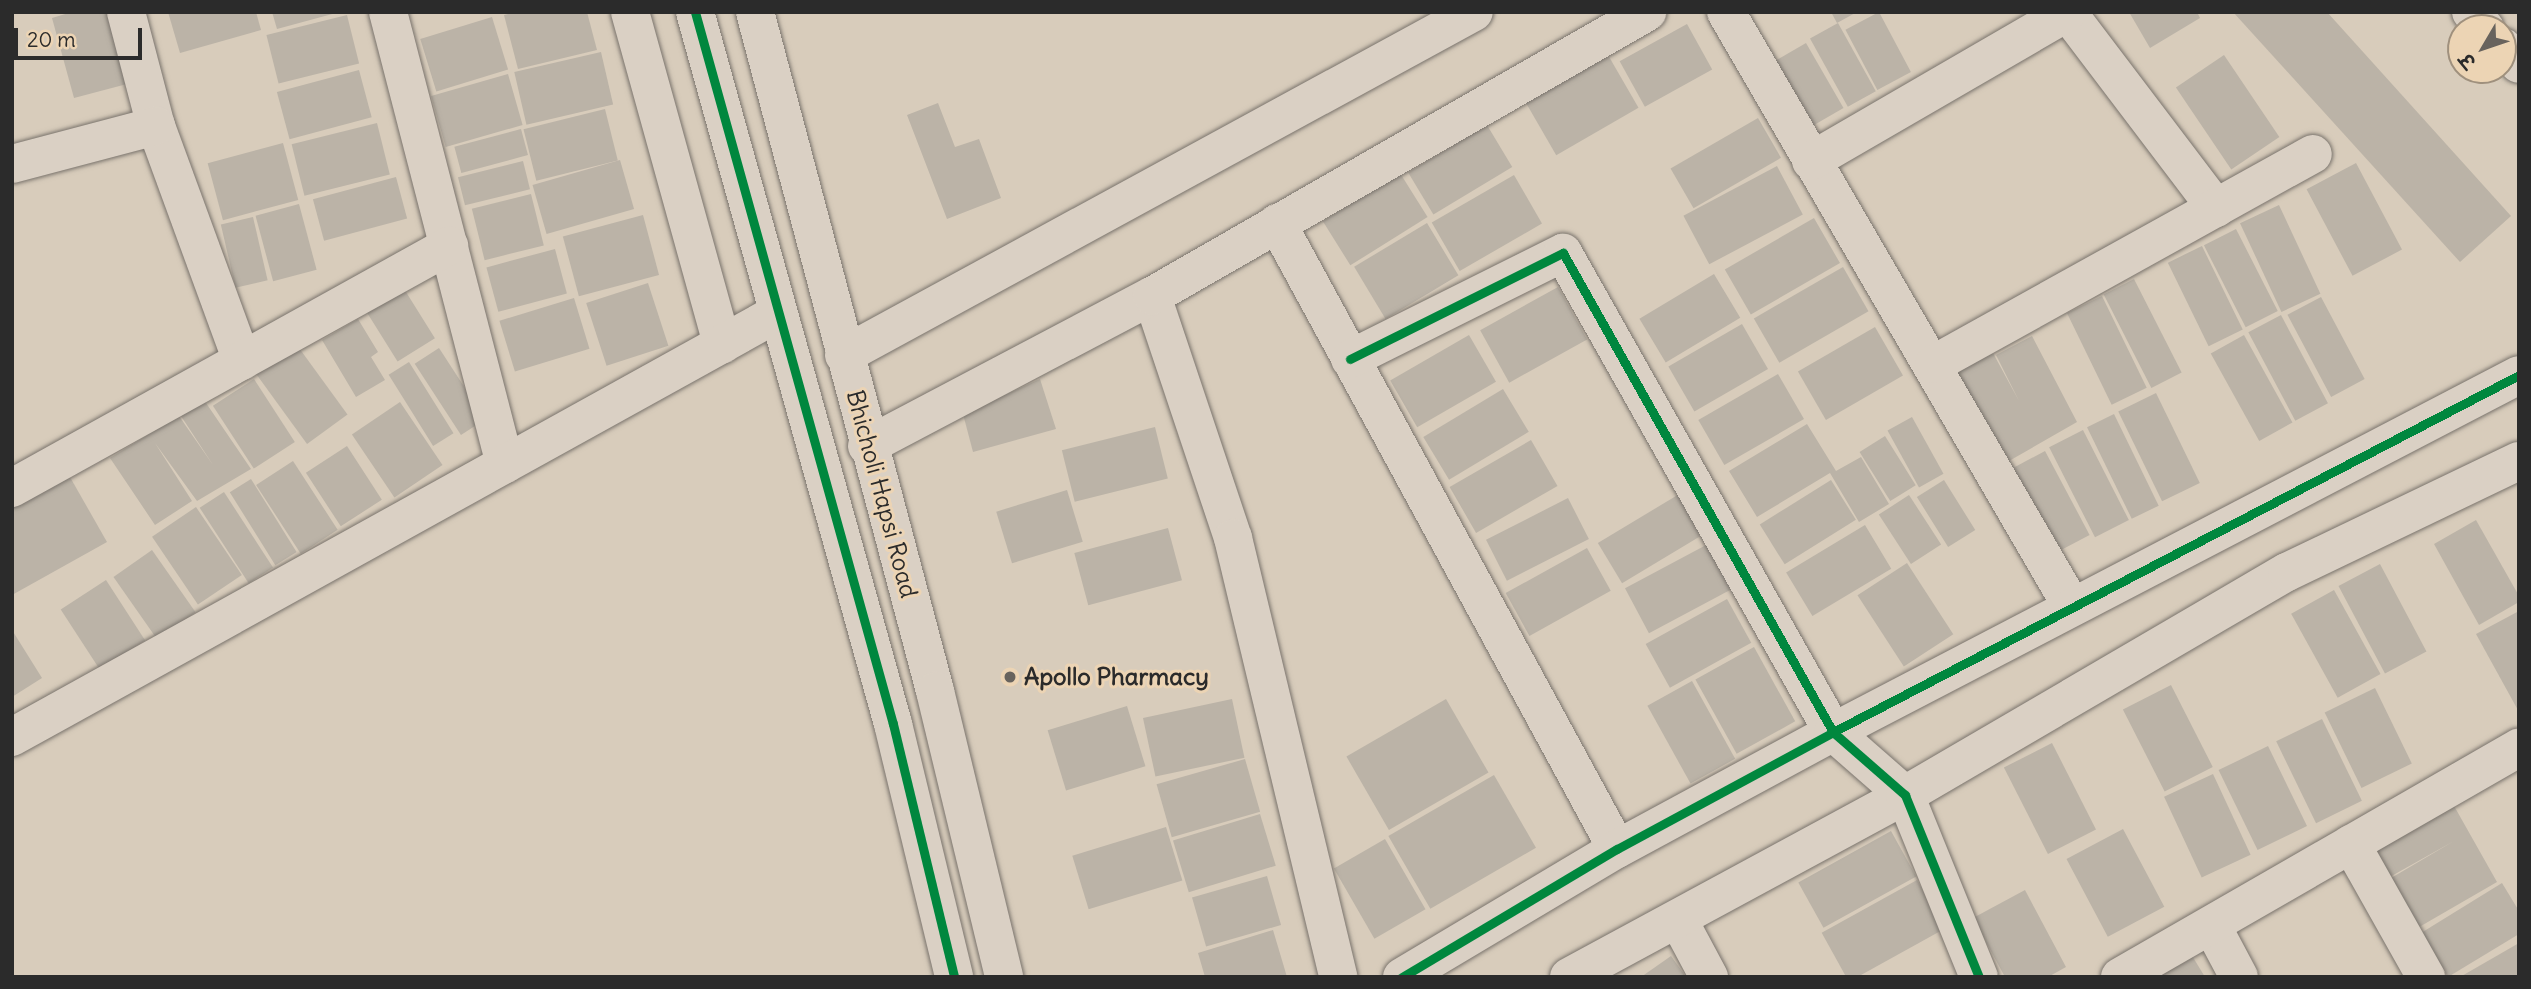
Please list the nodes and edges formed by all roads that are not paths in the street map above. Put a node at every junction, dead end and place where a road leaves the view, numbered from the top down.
1 (126, 12) edge
2 (388, 12) edge
3 (630, 12) edge
4 (695, 12) edge
5 (755, 12) edge
6 (1474, 12) edge
7 (1647, 12) edge
8 (1726, 12) edge
9 (2068, 13) edge
10 (156, 125) junction
11 (2314, 154) dead end
12 (1811, 161) junction
13 (12, 164) edge
14 (2216, 208) junction
15 (1277, 223) junction
16 (449, 246) junction
17 (1152, 296) junction
18 (778, 313) junction
19 (722, 344) junction
20 (845, 355) junction
21 (1350, 359) junction
22 (242, 361) junction
23 (1934, 364) junction
24 (2519, 375) edge
25 (867, 446) junction
26 (2519, 461) edge
27 (505, 464) junction
28 (12, 488) edge
29 (2071, 605) junction
30 (1833, 732) junction
31 (12, 737) edge
32 (2519, 748) edge
33 (1905, 795) junction
34 (2351, 844) junction
35 (1617, 849) junction
36 (1678, 919) junction
37 (2213, 929) junction
38 (954, 977) edge
39 (1004, 977) edge
40 (1338, 977) edge
41 (1402, 977) edge
42 (1569, 977) edge
43 (1709, 977) edge
44 (1979, 977) edge
45 (2120, 977) edge
46 (2239, 977) edge
47 (2426, 977) edge

1 - 10 street
2 - 16 street
3 - 19 street
4 - 18 street
5 - 20 street, Bhicholi Hapsi Road
6 - 20 street
7 - 15 street
8 - 12 street
9 - 12 street
9 - 14 street
10 - 13 street
10 - 22 street
11 - 14 street
12 - 23 street
14 - 23 street
15 - 17 street
15 - 21 street
16 - 22 street
16 - 27 street
17 - 25 street
17 - 40 street
18 - 19 street
18 - 38 street
19 - 27 street
20 - 25 street, Bhicholi Hapsi Road
21 - 30 street
21 - 35 street
22 - 28 street
23 - 29 street
24 - 29 street
25 - 39 street, Bhicholi Hapsi Road
26 - 33 street
27 - 31 street
29 - 30 street
30 - 33 street
30 - 35 street
32 - 34 street
33 - 36 street
33 - 44 street
34 - 37 street
34 - 47 street
35 - 41 street
36 - 42 street
36 - 43 street
37 - 45 street
37 - 46 street

